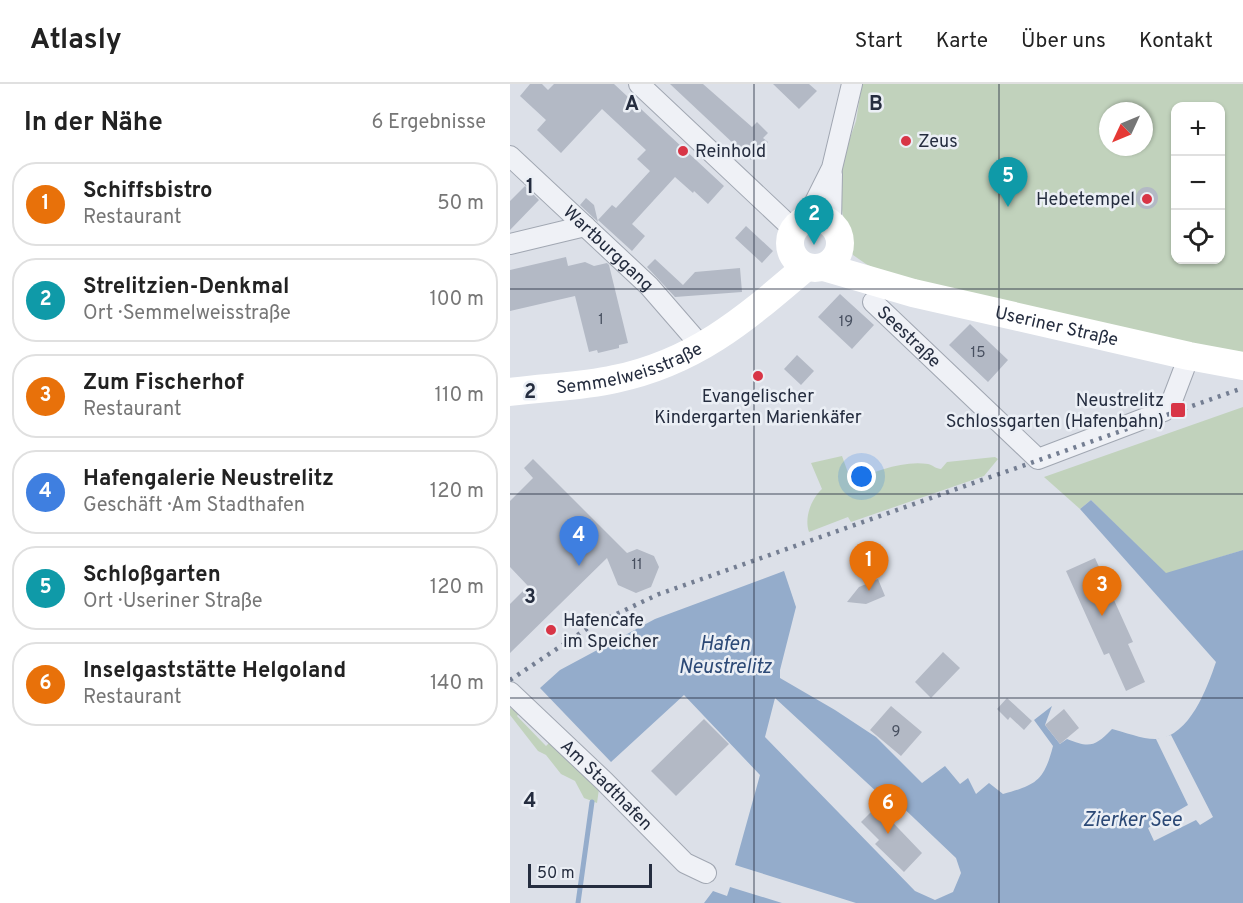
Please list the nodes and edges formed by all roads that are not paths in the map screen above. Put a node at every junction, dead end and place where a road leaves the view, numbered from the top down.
1 (639, 84) edge
2 (852, 84) edge
3 (510, 156) edge
4 (585, 226) junction
5 (510, 244) edge
6 (812, 244) junction
7 (872, 292) junction
8 (702, 347) junction
9 (1189, 356) junction
10 (1243, 366) edge
11 (510, 392) edge
12 (510, 692) edge
13 (706, 873) dead end

1 - 6 street
2 - 6 street
3 - 4 street, Wartburggang
4 - 5 street
4 - 8 street, Wartburggang
6 - 7 main road, Useriner Straße
6 - 8 main road, Semmelweisstraße
7 - 9 main road, Useriner Straße
7 - 9 street, Seestraße
8 - 11 main road, Semmelweisstraße
9 - 10 main road, Useriner Straße
12 - 13 street, Am Stadthafen

